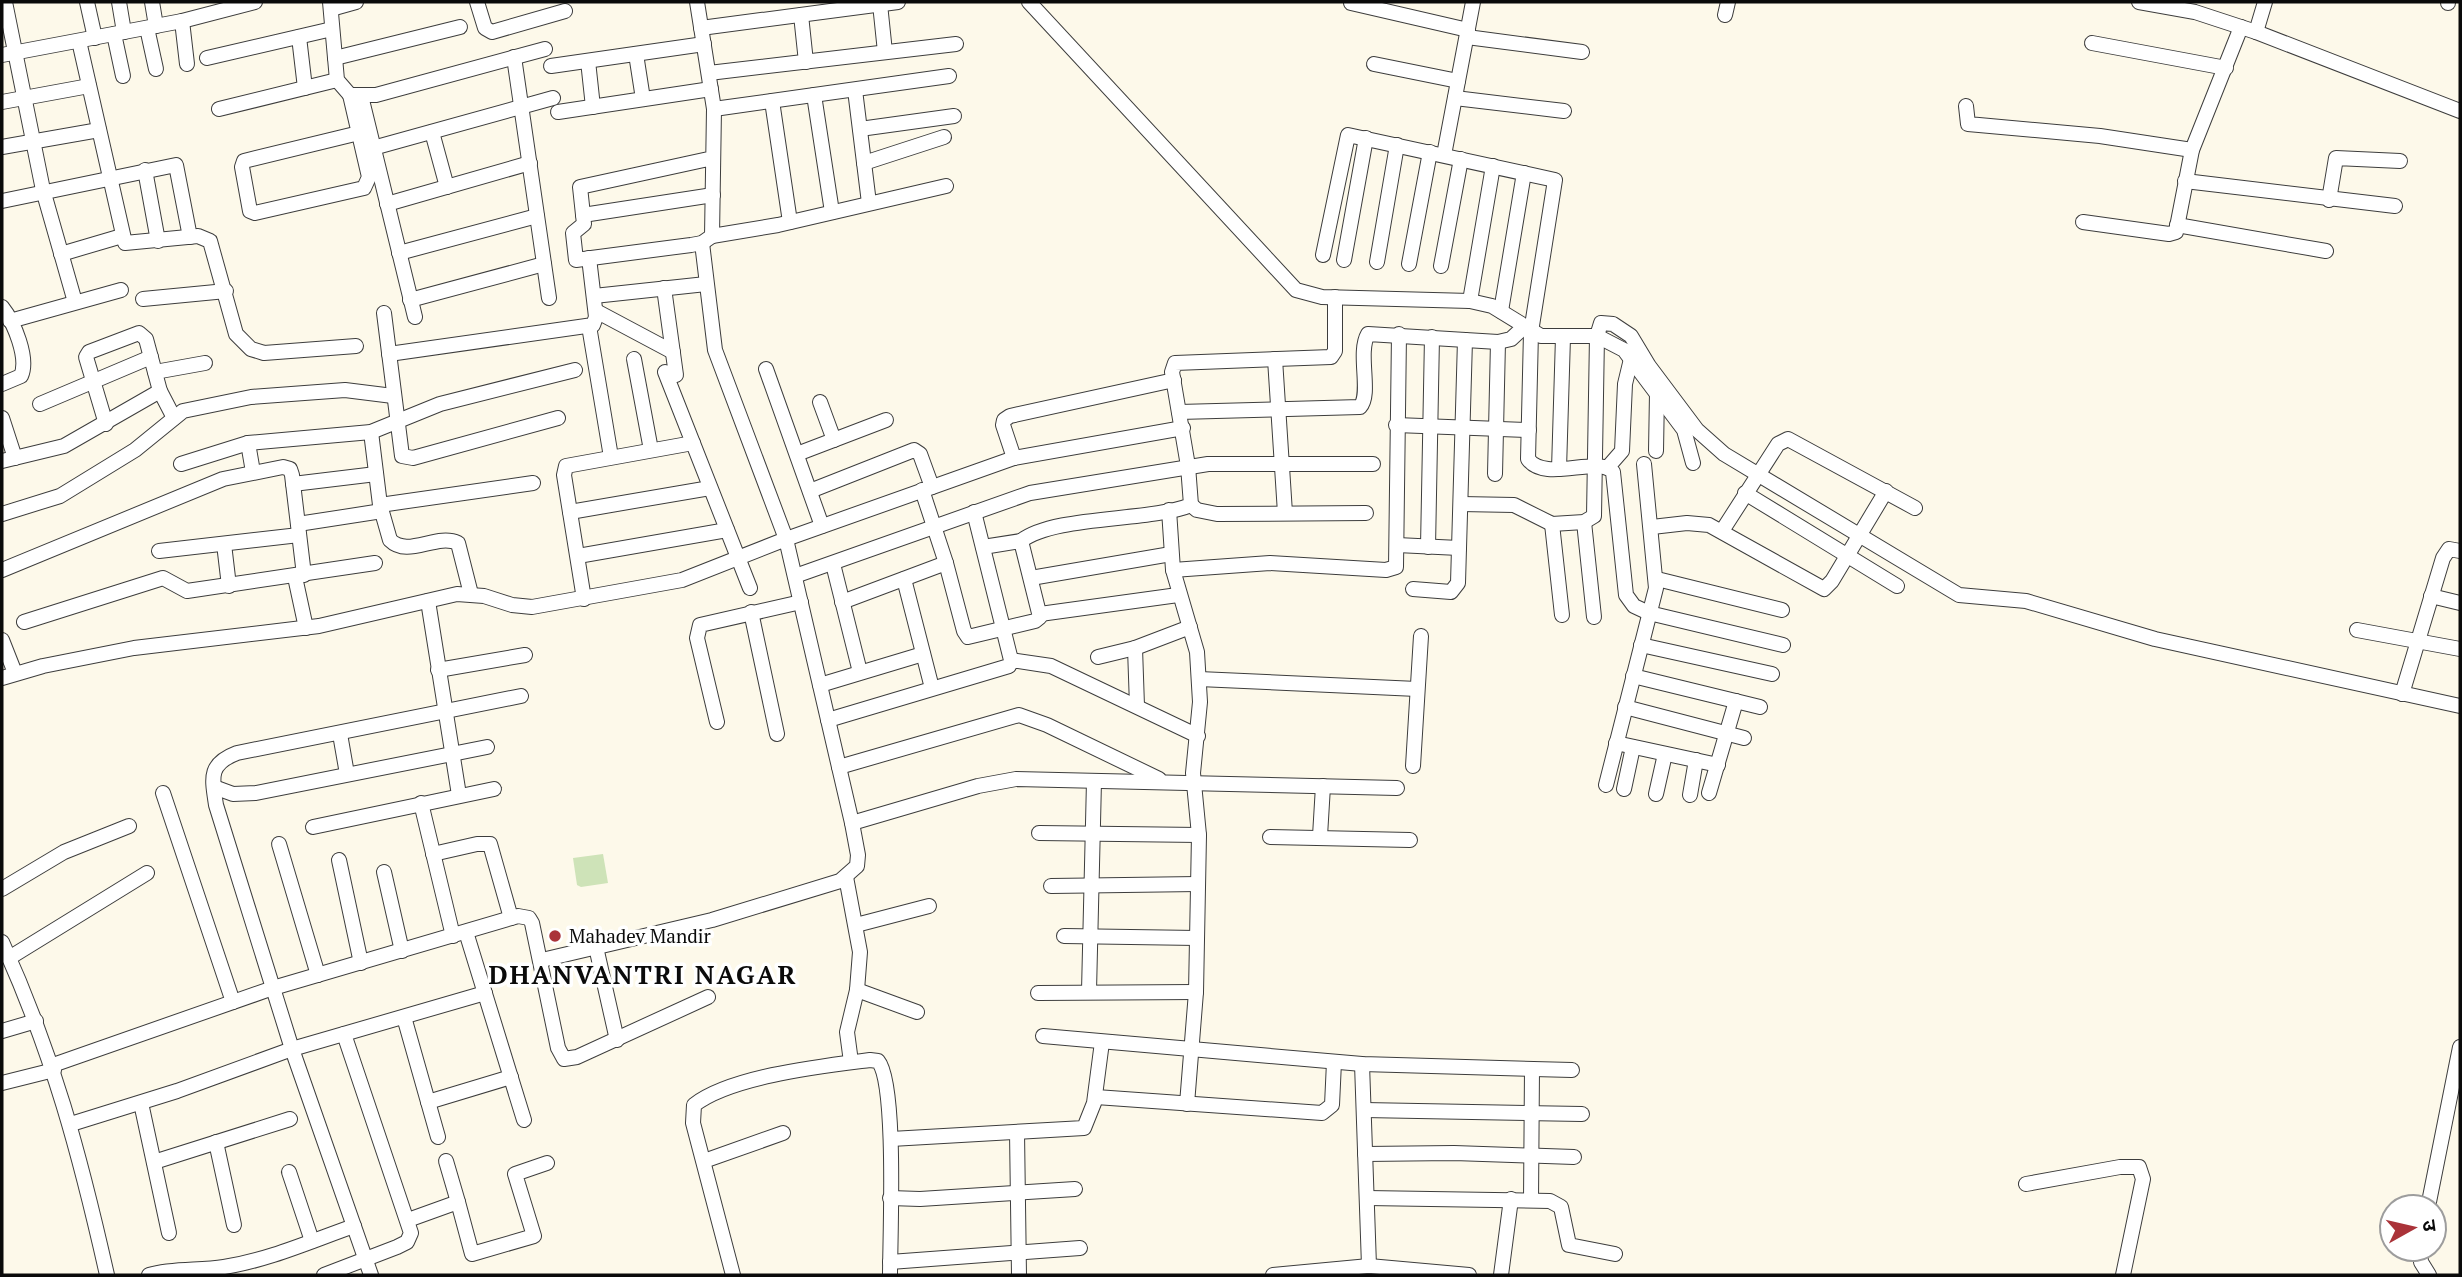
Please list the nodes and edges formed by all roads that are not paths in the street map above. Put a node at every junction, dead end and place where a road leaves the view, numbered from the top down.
1 (5, 2) edge
2 (87, 2) edge
3 (119, 2) edge
4 (152, 2) edge
5 (255, 2) edge
6 (356, 2) edge
7 (477, 2) edge
8 (697, 2) edge
9 (898, 2) edge
10 (1029, 2) edge
11 (1473, 2) edge
12 (2140, 2) edge
13 (2265, 2) edge
14 (1351, 3) edge
15 (880, 4) junction
16 (330, 5) edge
17 (565, 11) dead end
18 (801, 15) junction
19 (182, 21) junction
20 (152, 27) junction
21 (460, 27) dead end
22 (2241, 27) junction
23 (332, 29) junction
24 (701, 29) junction
25 (2256, 32) junction
26 (119, 33) junction
27 (1467, 34) junction
28 (299, 37) junction
29 (94, 38) junction
30 (79, 41) junction
31 (2092, 43) dead end
32 (704, 44) junction
33 (956, 44) dead end
34 (545, 49) dead end
35 (885, 52) junction
36 (1582, 52) dead end
37 (8, 54) edge
38 (636, 54) junction
39 (514, 57) junction
40 (207, 58) dead end
41 (335, 58) junction
42 (588, 61) junction
43 (806, 62) junction
44 (187, 64) dead end
45 (1374, 64) dead end
46 (551, 66) dead end
47 (2227, 68) junction
48 (156, 69) dead end
49 (709, 73) junction
50 (123, 76) dead end
51 (949, 76) dead end
52 (337, 80) junction
53 (1458, 81) junction
54 (89, 86) junction
55 (305, 88) junction
56 (711, 89) junction
57 (855, 90) junction
58 (814, 95) junction
59 (355, 96) junction
60 (25, 98) junction
61 (1455, 98) junction
62 (643, 99) junction
63 (772, 101) junction
64 (2, 102) edge
65 (1966, 106) dead end
66 (522, 107) junction
67 (593, 107) junction
68 (219, 109) dead end
69 (714, 109) junction
70 (1564, 111) dead end
71 (2460, 111) edge
72 (954, 116) dead end
73 (860, 129) junction
74 (99, 130) junction
75 (432, 132) junction
76 (359, 133) junction
77 (944, 137) dead end
78 (1366, 138) junction
79 (33, 142) junction
80 (1396, 145) junction
81 (2, 147) edge
82 (373, 148) junction
83 (2192, 150) junction
84 (1437, 154) junction
85 (713, 158) junction
86 (1461, 159) junction
87 (2400, 161) dead end
88 (530, 163) junction
89 (864, 163) junction
90 (1493, 166) junction
91 (145, 170) junction
92 (1524, 173) junction
93 (110, 178) junction
94 (2185, 181) junction
95 (946, 186) dead end
96 (447, 187) junction
97 (43, 191) junction
98 (713, 195) junction
99 (2329, 200) junction
100 (2, 201) edge
101 (869, 203) junction
102 (387, 204) junction
103 (2395, 206) dead end
104 (832, 212) junction
105 (583, 215) junction
106 (537, 216) junction
107 (790, 222) junction
108 (2083, 222) dead end
109 (2177, 225) junction
110 (122, 236) junction
111 (190, 237) junction
112 (707, 239) junction
113 (158, 241) junction
114 (2326, 251) dead end
115 (399, 253) junction
116 (61, 254) junction
117 (1323, 255) dead end
118 (589, 258) junction
119 (1344, 260) dead end
120 (1377, 262) dead end
121 (544, 264) junction
122 (1409, 264) dead end
123 (1441, 266) dead end
124 (706, 284) junction
125 (664, 288) junction
126 (121, 290) dead end
127 (226, 291) junction
128 (594, 296) junction
129 (1335, 297) junction
130 (549, 298) dead end
131 (143, 299) dead end
132 (410, 300) junction
133 (1470, 301) junction
134 (75, 302) junction
135 (2, 307) edge
136 (596, 311) junction
137 (1501, 311) junction
138 (384, 313) dead end
139 (415, 317) dead end
140 (10, 321) junction
141 (589, 326) junction
142 (1527, 330) junction
143 (1399, 334) junction
144 (1597, 336) junction
145 (1432, 337) junction
146 (1563, 337) junction
147 (1465, 340) junction
148 (1498, 342) junction
149 (356, 346) dead end
150 (673, 352) junction
151 (389, 354) junction
152 (151, 357) junction
153 (634, 359) dead end
154 (1275, 359) junction
155 (1631, 359) junction
156 (205, 363) dead end
157 (766, 369) dead end
158 (575, 370) dead end
159 (155, 372) junction
160 (92, 380) junction
161 (1174, 380) junction
162 (2, 384) edge
163 (160, 391) junction
164 (1657, 393) junction
165 (393, 396) junction
166 (820, 402) dead end
167 (40, 404) dead end
168 (1278, 409) junction
169 (1180, 412) junction
170 (2, 418) edge
171 (174, 418) junction
172 (558, 418) dead end
173 (886, 420) dead end
174 (396, 422) junction
175 (106, 424) junction
176 (1396, 425) junction
177 (1429, 426) junction
178 (1183, 428) junction
179 (1462, 428) junction
180 (1495, 429) junction
181 (1529, 430) junction
182 (371, 432) junction
183 (834, 440) junction
184 (248, 443) junction
185 (693, 443) junction
186 (651, 450) junction
187 (1656, 451) dead end
188 (797, 454) junction
189 (611, 457) junction
190 (1014, 458) junction
191 (8, 459) edge
192 (1693, 463) dead end
193 (181, 464) dead end
194 (1283, 464) junction
195 (1373, 464) dead end
196 (1644, 464) dead end
197 (1188, 466) junction
198 (1608, 467) junction
199 (1592, 468) junction
200 (1559, 469) junction
201 (253, 472) junction
202 (376, 474) junction
203 (1495, 474) dead end
204 (1757, 474) junction
205 (293, 484) junction
206 (534, 484) dead end
207 (710, 488) junction
208 (927, 488) junction
209 (810, 491) junction
210 (1886, 491) junction
211 (1745, 494) junction
212 (1461, 504) junction
213 (1191, 505) junction
214 (381, 508) junction
215 (1916, 508) dead end
216 (1169, 510) junction
217 (570, 512) junction
218 (974, 512) junction
219 (1285, 513) junction
220 (1366, 513) dead end
221 (2, 514) edge
222 (1584, 522) junction
223 (1552, 524) junction
224 (822, 526) junction
225 (934, 527) junction
226 (1652, 527) junction
227 (299, 530) junction
228 (727, 530) junction
229 (1721, 531) junction
230 (1858, 536) junction
231 (786, 539) junction
232 (1021, 541) junction
233 (224, 544) junction
234 (1396, 545) junction
235 (983, 547) junction
236 (1428, 547) junction
237 (1459, 548) junction
238 (159, 551) dead end
239 (2460, 551) edge
240 (1171, 554) junction
241 (578, 556) junction
242 (1847, 556) junction
243 (738, 557) junction
244 (375, 563) dead end
245 (946, 563) junction
246 (833, 564) junction
247 (2, 570) edge
248 (1173, 570) junction
249 (300, 576) junction
250 (795, 576) junction
251 (1031, 578) junction
252 (904, 579) junction
253 (1657, 579) junction
254 (229, 586) junction
255 (1897, 586) dead end
256 (750, 588) dead end
257 (1413, 589) dead end
258 (471, 594) junction
259 (1178, 594) junction
260 (2431, 596) junction
261 (584, 599) junction
262 (428, 601) junction
263 (801, 602) junction
264 (842, 602) junction
265 (2460, 603) edge
266 (1782, 610) dead end
267 (751, 612) junction
268 (1649, 613) junction
269 (1040, 614) junction
270 (1562, 615) dead end
271 (1594, 617) dead end
272 (24, 622) dead end
273 (306, 628) junction
274 (1190, 628) junction
275 (1003, 629) junction
276 (2357, 630) dead end
277 (1421, 636) dead end
278 (2, 640) edge
279 (2418, 641) junction
280 (1641, 645) junction
281 (1783, 645) dead end
282 (1135, 648) junction
283 (2460, 649) edge
284 (923, 654) junction
285 (525, 655) dead end
286 (1098, 657) dead end
287 (1011, 660) junction
288 (438, 670) junction
289 (860, 672) junction
290 (1772, 674) dead end
291 (9, 676) edge
292 (1633, 676) junction
293 (1199, 679) junction
294 (820, 685) junction
295 (932, 688) junction
296 (1417, 689) junction
297 (2402, 694) junction
298 (521, 696) dead end
299 (1735, 701) junction
300 (1137, 706) junction
301 (1626, 706) junction
302 (2460, 706) edge
303 (1760, 707) dead end
304 (444, 711) junction
305 (828, 720) junction
306 (717, 722) dead end
307 (340, 734) junction
308 (777, 734) dead end
309 (1727, 734) junction
310 (1744, 738) dead end
311 (1198, 741) junction
312 (1616, 744) junction
313 (487, 747) dead end
314 (1633, 747) junction
315 (452, 753) junction
316 (1665, 754) junction
317 (1696, 760) junction
318 (1718, 765) junction
319 (1413, 766) dead end
320 (839, 768) junction
321 (347, 774) junction
322 (1094, 781) junction
323 (1165, 782) junction
324 (1195, 782) junction
325 (1606, 785) dead end
326 (1322, 786) junction
327 (1397, 788) dead end
328 (494, 789) dead end
329 (1624, 789) dead end
330 (163, 793) dead end
331 (1709, 793) dead end
332 (1656, 794) dead end
333 (215, 795) junction
334 (459, 795) junction
335 (1690, 795) dead end
336 (421, 803) junction
337 (852, 823) junction
338 (129, 826) dead end
339 (313, 827) dead end
340 (1039, 833) dead end
341 (1093, 833) junction
342 (1199, 835) junction
343 (1270, 836) dead end
344 (1320, 836) junction
345 (1410, 840) dead end
346 (279, 844) dead end
347 (432, 854) junction
348 (339, 860) dead end
349 (384, 872) dead end
350 (147, 873) dead end
351 (846, 877) junction
352 (1198, 884) junction
353 (1051, 886) dead end
354 (1091, 886) junction
355 (2, 888) edge
356 (929, 906) dead end
357 (511, 918) junction
358 (856, 925) junction
359 (459, 934) junction
360 (1064, 936) dead end
361 (1090, 937) junction
362 (1197, 938) junction
363 (2, 942) edge
364 (596, 947) junction
365 (402, 951) junction
366 (9, 958) junction
367 (541, 960) junction
368 (361, 963) junction
369 (318, 975) junction
370 (273, 988) junction
371 (858, 990) junction
372 (1089, 992) junction
373 (1196, 992) junction
374 (485, 993) junction
375 (1038, 993) dead end
376 (708, 997) dead end
377 (233, 1002) junction
378 (917, 1012) dead end
379 (404, 1017) junction
380 (36, 1021) junction
381 (2, 1031) edge
382 (344, 1034) junction
383 (1043, 1037) dead end
384 (617, 1040) junction
385 (1102, 1042) junction
386 (2460, 1047) edge
387 (292, 1049) junction
388 (1191, 1050) junction
389 (851, 1062) junction
390 (1334, 1062) junction
391 (1362, 1064) junction
392 (54, 1067) junction
393 (1532, 1069) junction
394 (1573, 1070) dead end
395 (511, 1077) junction
396 (2, 1083) edge
397 (428, 1102) junction
398 (141, 1103) junction
399 (1187, 1104) junction
400 (1094, 1105) junction
401 (1364, 1110) junction
402 (1532, 1113) junction
403 (1582, 1114) dead end
404 (290, 1119) dead end
405 (524, 1120) dead end
406 (71, 1124) junction
407 (1017, 1132) junction
408 (783, 1133) dead end
409 (438, 1137) dead end
410 (891, 1139) junction
411 (216, 1142) junction
412 (1365, 1154) junction
413 (1531, 1156) junction
414 (1574, 1157) dead end
415 (446, 1161) dead end
416 (704, 1161) junction
417 (154, 1162) junction
418 (547, 1163) dead end
419 (289, 1172) dead end
420 (2026, 1184) dead end
421 (1075, 1189) dead end
422 (1018, 1193) junction
423 (2431, 1193) edge
424 (890, 1198) junction
425 (1511, 1199) junction
426 (1531, 1200) junction
427 (458, 1202) junction
428 (1367, 1209) junction
429 (408, 1220) junction
430 (234, 1225) dead end
431 (354, 1226) junction
432 (169, 1233) dead end
433 (312, 1241) junction
434 (1080, 1248) dead end
435 (1018, 1253) junction
436 (1615, 1254) dead end
437 (365, 1259) junction
438 (1369, 1266) junction
439 (890, 1269) edge
440 (107, 1275) edge
441 (149, 1275) edge
442 (324, 1275) edge
443 (371, 1275) edge
444 (733, 1275) edge
445 (1019, 1275) edge
446 (1273, 1275) edge
447 (1469, 1275) edge
448 (1501, 1275) edge
449 (2123, 1275) edge

1 - 37 street
2 - 29 street
3 - 26 street
4 - 20 street
5 - 19 street
6 - 16 street
7 - 17 street
8 - 24 street
9 - 15 street
10 - 129 street
11 - 27 street
12 - 22 street
13 - 25 street
14 - 27 street
15 - 18 street
15 - 35 street
16 - 23 street
18 - 24 street
18 - 43 street
19 - 20 street
19 - 44 street
20 - 26 street
20 - 48 street
21 - 41 street
22 - 25 street
22 - 47 street
23 - 28 street
23 - 41 street
24 - 32 street
25 - 71 street
26 - 29 street
26 - 50 street
27 - 36 street
27 - 53 street
28 - 40 street
28 - 55 street
29 - 30 street
30 - 37 street
30 - 54 street
31 - 47 street
32 - 38 street
32 - 49 street
33 - 35 street
34 - 39 street
35 - 43 street
37 - 60 street
38 - 42 street
38 - 62 street
39 - 59 street
39 - 66 street
41 - 52 street
42 - 46 street
42 - 67 street
43 - 49 street
45 - 53 street
47 - 83 street
49 - 56 street
51 - 57 street
52 - 55 street
52 - 59 street
53 - 61 street
54 - 60 street
54 - 74 street
55 - 68 street
56 - 62 street
56 - 69 street
57 - 58 street
57 - 73 street
58 - 63 street
58 - 104 street
59 - 76 street
59 - 82 street
60 - 64 street
60 - 79 street
61 - 70 street
61 - 84 street
62 - 67 street
63 - 69 street
63 - 107 street
65 - 83 street
66 - 67 street
66 - 75 street
66 - 88 street
69 - 85 street
72 - 73 street
73 - 89 street
74 - 79 street
74 - 93 street
75 - 82 street
75 - 96 street
76 - 76 street
77 - 89 street
78 - 80 street
78 - 117 street
78 - 119 street
79 - 81 street
79 - 97 street
80 - 84 street
80 - 120 street
82 - 102 street
83 - 94 street
84 - 86 street
84 - 122 street
85 - 98 street
85 - 105 street
86 - 90 street
86 - 123 street
87 - 99 street
88 - 96 street
88 - 106 street
89 - 101 street
90 - 92 street
90 - 133 street
91 - 93 street
91 - 111 street
91 - 113 street
92 - 137 street
92 - 142 street
93 - 97 street
93 - 110 street
94 - 99 street
94 - 109 street
95 - 101 street
96 - 102 street
97 - 100 street
97 - 116 street
98 - 105 street
98 - 112 street
99 - 103 street
101 - 104 street
102 - 115 street
104 - 107 street
105 - 118 street
106 - 115 street
106 - 121 street
107 - 112 street
108 - 109 street
109 - 114 street
110 - 113 street
110 - 116 street
111 - 113 street
111 - 127 street
112 - 118 street
112 - 124 street
115 - 132 street
116 - 134 street
118 - 128 street
121 - 130 street
121 - 132 street
124 - 125 street
124 - 231 street
125 - 128 street
125 - 150 street
126 - 134 street
127 - 131 street
127 - 149 street
128 - 136 street
129 - 133 street
129 - 154 street
132 - 139 street
133 - 137 street
134 - 140 street
135 - 140 street
136 - 141 street
136 - 150 street
137 - 142 street
138 - 151 street
140 - 162 street
141 - 151 street
141 - 189 street
142 - 146 street
142 - 148 street
142 - 181 street
143 - 145 street
143 - 168 street
143 - 176 street
144 - 146 street
144 - 155 street
144 - 199 street
144 - 204 street
145 - 147 street
145 - 177 street
146 - 200 street
147 - 148 street
147 - 179 street
148 - 180 street
150 - 185 street
151 - 165 street
152 - 159 street
152 - 160 street
152 - 160 street
153 - 186 street
154 - 161 street
154 - 168 street
155 - 164 street
155 - 198 street
156 - 159 street
157 - 188 street
158 - 174 street
159 - 163 street
160 - 167 street
160 - 175 street
161 - 169 street
161 - 190 street
163 - 171 street
163 - 175 street
164 - 187 street
164 - 192 street
165 - 171 street
165 - 174 street
166 - 183 street
168 - 169 street
168 - 194 street
169 - 178 street
170 - 191 street
171 - 221 street
172 - 174 street
173 - 183 street
174 - 182 street
175 - 191 street
176 - 177 street
176 - 234 street
177 - 179 street
177 - 236 street
178 - 190 street
178 - 197 street
179 - 180 street
179 - 212 street
180 - 181 street
180 - 203 street
181 - 200 street
182 - 184 street
182 - 202 street
183 - 188 street
184 - 193 street
184 - 201 street
185 - 186 street
185 - 207 street
186 - 189 street
188 - 209 street
189 - 217 street
190 - 208 street
194 - 195 street
194 - 197 street
194 - 219 street
196 - 226 street
197 - 213 street
197 - 218 street
198 - 199 street
198 - 268 street
199 - 200 street
199 - 222 street
201 - 205 street
201 - 247 street
202 - 205 street
202 - 214 street
204 - 210 street
204 - 211 street
204 - 230 street
205 - 227 street
206 - 214 street
207 - 217 street
207 - 228 street
208 - 209 street
208 - 224 street
208 - 225 street
209 - 224 street
210 - 215 street
210 - 230 street
211 - 229 street
211 - 242 street
212 - 223 street
212 - 237 street
213 - 216 street
213 - 219 street
214 - 227 street
214 - 258 street
216 - 232 street
216 - 240 street
217 - 241 street
218 - 225 street
218 - 235 street
219 - 220 street
222 - 223 street
222 - 271 street
223 - 270 street
224 - 231 street
225 - 245 street
225 - 246 street
226 - 229 street
226 - 253 street
227 - 233 street
227 - 249 street
228 - 241 street
228 - 243 street
229 - 242 street
230 - 242 street
230 - 297 street
231 - 243 street
231 - 250 street
232 - 235 street
232 - 251 street
233 - 238 street
233 - 254 street
234 - 236 street
234 - 248 street
235 - 275 street
236 - 237 street
237 - 257 street
239 - 260 street
240 - 248 street
240 - 251 street
241 - 261 street
242 - 255 street
243 - 256 street
243 - 261 street
244 - 249 street
245 - 252 street
245 - 275 street
246 - 250 street
246 - 264 street
248 - 259 street
249 - 254 street
249 - 273 street
250 - 263 street
251 - 269 street
252 - 264 street
252 - 284 street
253 - 266 street
253 - 268 street
254 - 272 street
258 - 261 street
258 - 262 street
259 - 269 street
259 - 274 street
260 - 265 street
260 - 279 street
262 - 273 street
262 - 288 street
263 - 267 street
263 - 294 street
264 - 289 street
267 - 306 street
267 - 308 street
268 - 280 street
268 - 281 street
269 - 275 street
273 - 291 street
274 - 282 street
274 - 293 street
275 - 287 street
276 - 279 street
277 - 296 street
278 - 291 street
279 - 283 street
279 - 297 street
280 - 290 street
280 - 292 street
282 - 286 street
282 - 300 street
284 - 289 street
284 - 295 street
285 - 288 street
287 - 295 street
287 - 300 street
288 - 304 street
289 - 294 street
292 - 299 street
292 - 301 street
293 - 296 street
293 - 311 street
294 - 305 street
295 - 305 street
296 - 319 street
297 - 302 street
298 - 304 street
299 - 303 street
299 - 309 street
300 - 311 street
301 - 309 street
301 - 312 street
304 - 307 street
304 - 315 street
305 - 320 street
307 - 321 street
307 - 333 street
309 - 310 street
309 - 318 street
311 - 324 street
312 - 314 street
312 - 325 street
313 - 315 street
314 - 316 street
314 - 329 street
315 - 321 street
315 - 334 street
316 - 317 street
316 - 332 street
317 - 318 street
317 - 335 street
318 - 331 street
320 - 323 street
320 - 337 street
321 - 333 street
322 - 323 street
322 - 337 street
322 - 341 street
323 - 324 street
324 - 326 street
324 - 342 street
326 - 327 street
326 - 344 street
328 - 334 street
330 - 377 street
333 - 370 street
334 - 336 street
336 - 339 street
336 - 347 street
337 - 351 street
338 - 355 street
340 - 341 street
341 - 342 street
341 - 354 street
342 - 352 street
343 - 344 street
344 - 345 street
346 - 369 street
347 - 357 street
347 - 359 street
348 - 368 street
349 - 365 street
350 - 366 street
351 - 358 street
351 - 364 street
352 - 354 street
352 - 362 street
353 - 354 street
354 - 361 street
356 - 358 street
357 - 359 street
357 - 367 street
358 - 371 street
359 - 365 street
359 - 374 street
360 - 361 street
361 - 362 street
361 - 372 street
362 - 373 street
363 - 366 street
364 - 367 street
364 - 384 street
365 - 368 street
366 - 380 street
367 - 384 street
368 - 369 street
369 - 370 street
370 - 377 street
370 - 387 street
371 - 378 street
371 - 389 street
372 - 373 street
372 - 375 street
373 - 388 street
374 - 379 street
374 - 395 street
376 - 384 street
377 - 392 street
379 - 382 street
379 - 397 street
380 - 381 street
380 - 392 street
382 - 387 street
382 - 429 street
383 - 385 street
385 - 388 street
385 - 400 street
386 - 423 street
387 - 398 street
387 - 431 street
388 - 390 street
388 - 399 street
389 - 410 street
389 - 416 street
390 - 391 street
390 - 399 street
391 - 393 street
391 - 401 street
392 - 396 street
392 - 406 street
393 - 394 street
393 - 402 street
395 - 397 street
395 - 405 street
397 - 409 street
398 - 406 street
398 - 417 street
399 - 400 street
400 - 407 street
401 - 402 street
401 - 412 street
402 - 403 street
402 - 413 street
404 - 411 street
406 - 440 street
407 - 410 street
407 - 422 street
408 - 416 street
410 - 424 street
411 - 417 street
411 - 430 street
412 - 413 street
412 - 428 street
413 - 414 street
413 - 426 street
415 - 427 street
416 - 444 street
417 - 432 street
418 - 427 street
419 - 433 street
420 - 449 street
421 - 422 street
422 - 424 street
422 - 435 street
424 - 439 street
425 - 426 street
425 - 428 street
425 - 448 street
426 - 436 street
427 - 429 street
428 - 438 street
429 - 437 street
431 - 433 street
431 - 437 street
433 - 441 street
434 - 435 street
435 - 439 street
435 - 445 street
437 - 442 street
437 - 443 street
438 - 446 street
438 - 447 street

